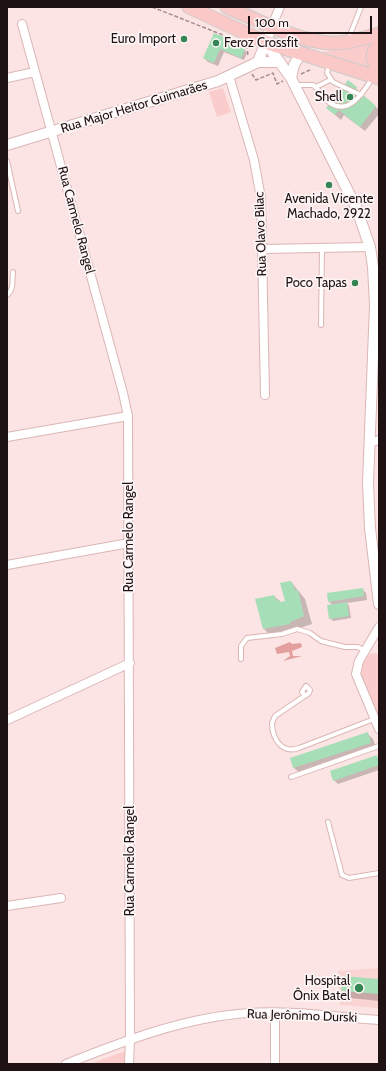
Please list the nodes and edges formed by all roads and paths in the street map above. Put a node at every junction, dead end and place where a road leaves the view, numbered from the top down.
1 (189, 7) edge
2 (227, 7) edge
3 (280, 7) edge
4 (361, 7) edge
5 (22, 24) dead end
6 (272, 25) junction
7 (379, 34) edge
8 (265, 42) junction
9 (348, 42) junction
10 (379, 45) edge
11 (301, 53) junction
12 (258, 62) junction
13 (280, 62) junction
14 (329, 62) junction
15 (35, 72) junction
16 (377, 74) edge
17 (229, 76) junction
18 (7, 78) edge
19 (330, 80) junction
20 (293, 82) junction
21 (316, 87) junction
22 (361, 95) junction
23 (51, 131) junction
24 (7, 145) edge
25 (7, 160) edge
26 (18, 211) dead end
27 (370, 247) junction
28 (322, 248) junction
29 (263, 249) junction
30 (13, 272) dead end
31 (7, 295) edge
32 (321, 325) dead end
33 (265, 395) dead end
34 (128, 416) junction
35 (7, 438) edge
36 (374, 442) edge
37 (129, 543) junction
38 (7, 565) edge
39 (379, 604) edge
40 (379, 627) edge
41 (365, 651) junction
42 (241, 659) dead end
43 (130, 663) junction
44 (304, 696) dead end
45 (374, 719) junction
46 (7, 720) edge
47 (379, 729) edge
48 (379, 746) edge
49 (291, 777) dead end
50 (328, 822) dead end
51 (379, 873) edge
52 (61, 898) dead end
53 (7, 906) edge
54 (275, 1013) junction
55 (379, 1020) edge
56 (130, 1039) junction
57 (66, 1064) edge
58 (129, 1064) edge
59 (275, 1064) edge

1 - 8 main road
2 - 6 main road
3 - 6 street
4 - 9 lane
5 - 15 street, Rua Carmelo Rangel
6 - 8 street
6 - 9 main road
7 - 9 main road
8 - 11 main road
8 - 12 street
8 - 13 street
10 - 16 main road
11 - 14 main road
11 - 20 street
12 - 13 street, Rua Major Heitor Guimarães
12 - 17 street, Rua Major Heitor Guimarães
13 - 20 street
14 - 16 main road
14 - 19 lane
15 - 18 street
15 - 23 street, Rua Carmelo Rangel
16 - 22 lane
17 - 23 street, Rua Major Heitor Guimarães
17 - 29 street, Rua Olavo Bilac
19 - 21 lane
19 - 22 lane
20 - 21 lane
20 - 27 street
21 - 22 lane
23 - 24 street, Rua Major Heitor Guimarães
23 - 34 street, Rua Carmelo Rangel
25 - 26 lane
27 - 28 street
27 - 36 street
28 - 29 street
28 - 32 lane
29 - 33 street, Rua Olavo Bilac
30 - 31 lane
34 - 35 street
34 - 37 street, Rua Carmelo Rangel
36 - 39 street
37 - 38 street
37 - 43 street, Rua Carmelo Rangel
40 - 41 street
41 - 42 lane
41 - 45 street
43 - 46 street
43 - 56 street, Rua Carmelo Rangel
44 - 45 lane
45 - 47 street
48 - 49 lane
50 - 51 lane
52 - 53 street
54 - 55 street, Rua Jerônimo Durski
54 - 56 street, Rua Jerônimo Durski
54 - 59 street
56 - 57 street, Rua Jerônimo Durski
56 - 58 street, Rua Carmelo Rangel

